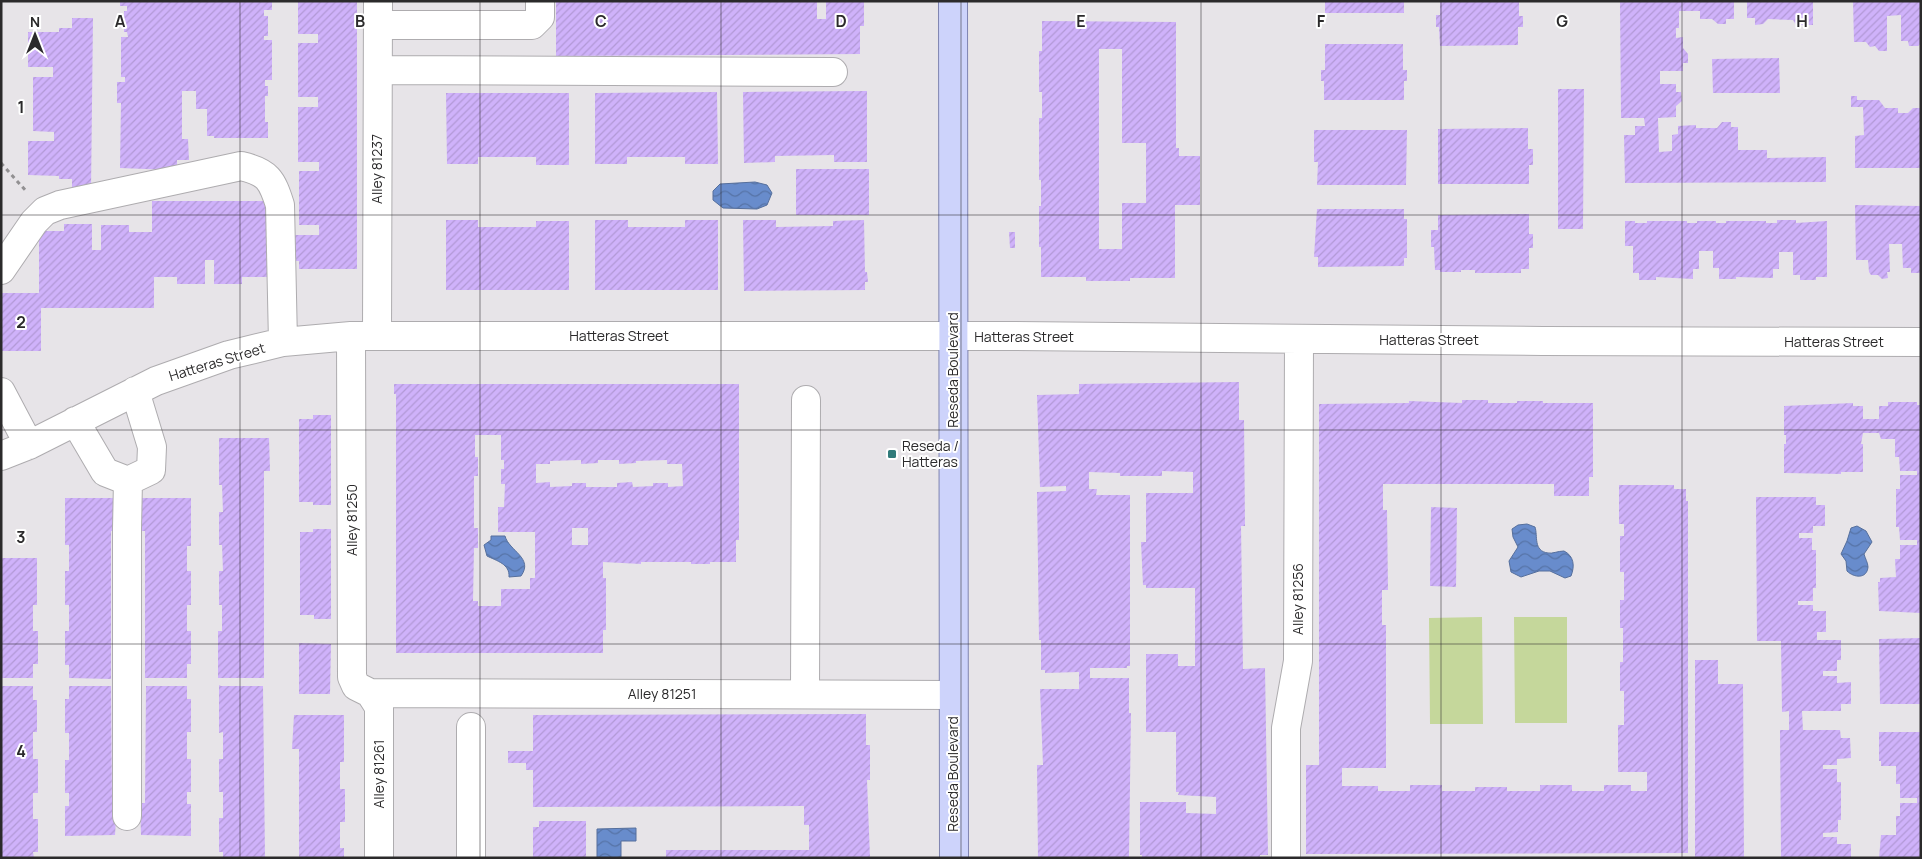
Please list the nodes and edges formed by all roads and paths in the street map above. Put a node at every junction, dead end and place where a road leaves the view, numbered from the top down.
1 (540, 1) edge
2 (953, 1) edge
3 (378, 13) edge
4 (378, 70) junction
5 (833, 72) dead end
6 (1, 164) edge
7 (45, 211) junction
8 (1, 270) edge
9 (364, 336) junction
10 (953, 336) junction
11 (1299, 339) junction
12 (283, 342) junction
13 (1921, 342) edge
14 (135, 391) junction
15 (1, 392) edge
16 (806, 400) dead end
17 (75, 421) junction
18 (29, 444) junction
19 (1, 456) edge
20 (128, 481) junction
21 (370, 694) junction
22 (805, 694) junction
23 (953, 695) junction
24 (470, 726) dead end
25 (127, 816) dead end
26 (379, 858) edge
27 (471, 858) edge
28 (954, 858) edge
29 (1286, 858) edge

1 - 3 street
2 - 10 main road, Reseda Boulevard
3 - 4 street, Alley 81237
4 - 5 street
4 - 9 street, Alley 81237
6 - 7 path
7 - 8 street
7 - 12 street
9 - 10 street, Hatteras Street
9 - 12 street, Hatteras Street
9 - 21 street, Alley 81250
10 - 11 street, Hatteras Street
10 - 23 main road, Reseda Boulevard
11 - 13 street, Hatteras Street
11 - 29 street, Alley 81256
12 - 14 street, Hatteras Street
14 - 17 street, Hatteras Street
14 - 20 street
15 - 18 street
16 - 22 street
17 - 18 street, Hatteras Street
17 - 20 street
18 - 19 street, Hatteras Street
20 - 25 street
21 - 22 street, Alley 81251
21 - 26 street, Alley 81261
22 - 23 street, Alley 81251
23 - 28 main road, Reseda Boulevard
24 - 27 street

